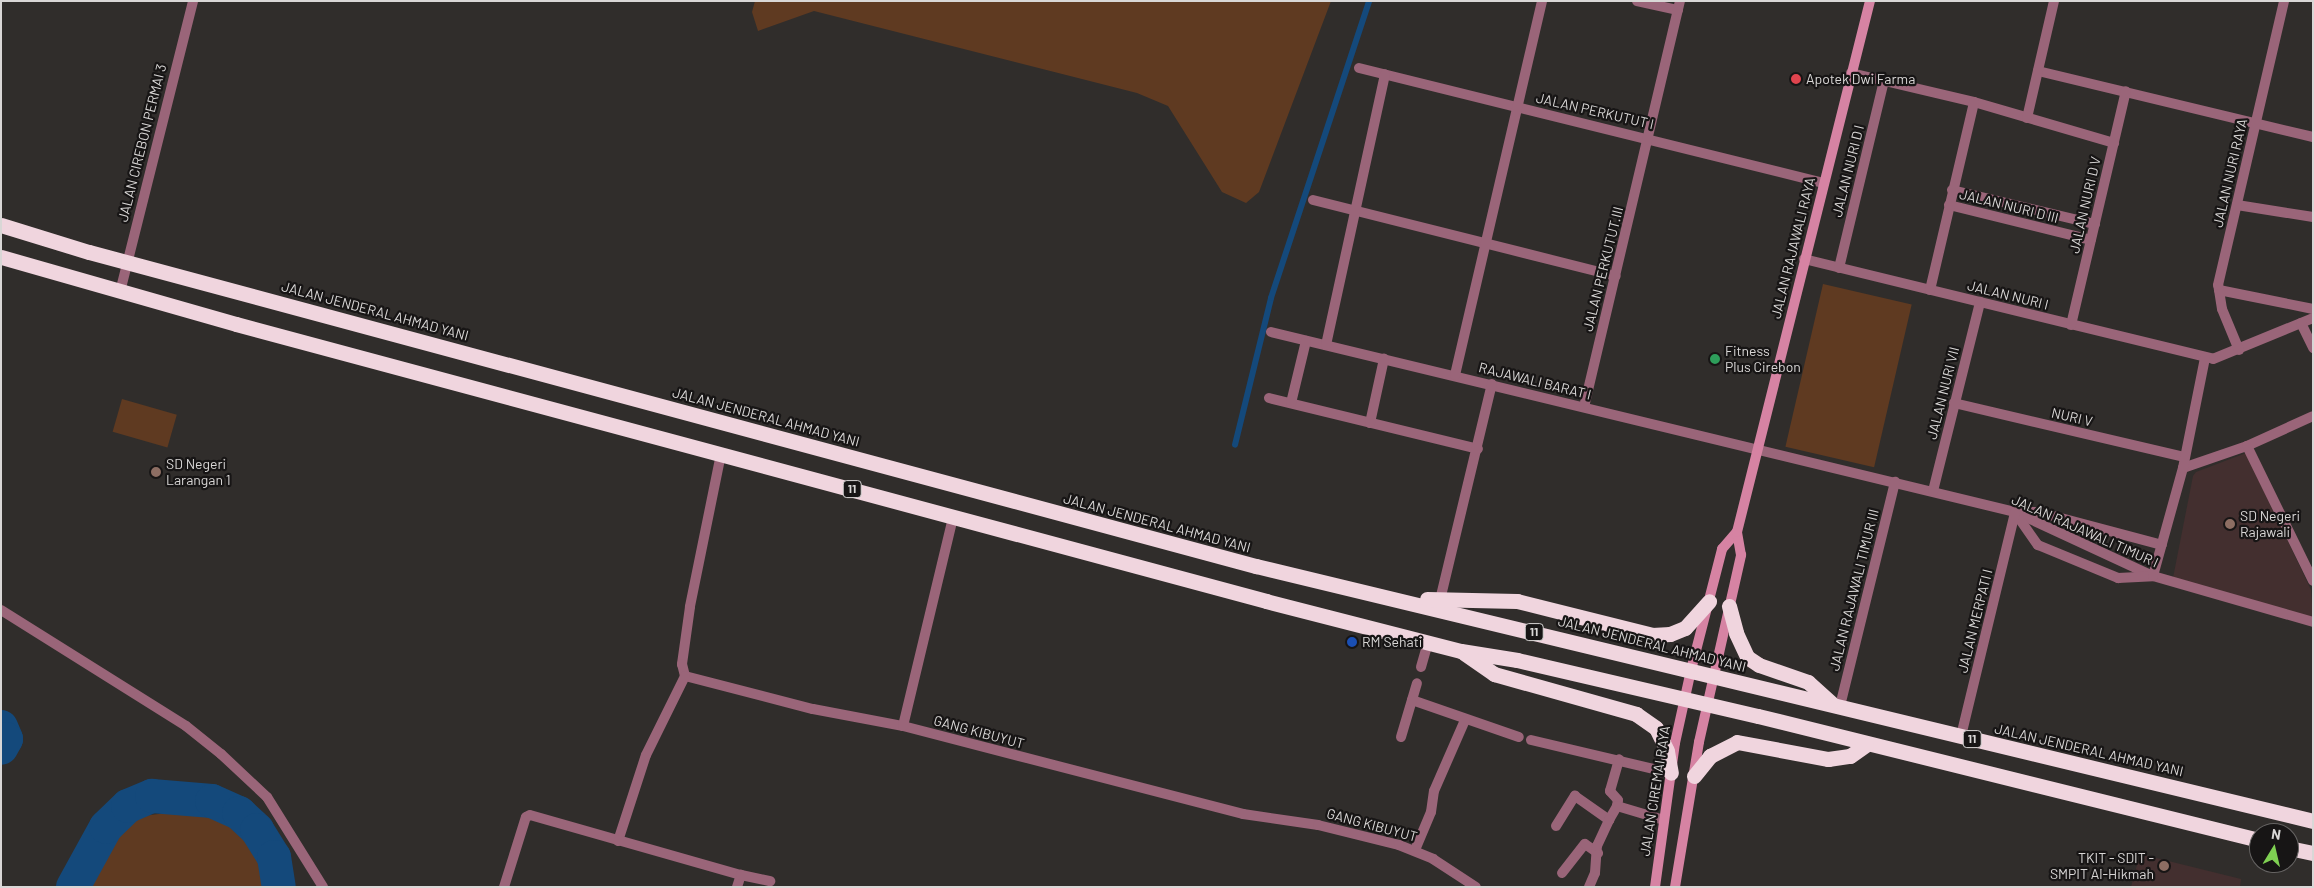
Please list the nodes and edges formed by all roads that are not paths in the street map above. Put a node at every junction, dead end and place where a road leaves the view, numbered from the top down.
1 (193, 1) edge
2 (1542, 1) edge
3 (1637, 1) edge
4 (1870, 1) edge
5 (2054, 1) edge
6 (2284, 1) edge
7 (1679, 6) edge
8 (1359, 68) dead end
9 (2038, 71) junction
10 (1851, 73) junction
11 (1385, 74) junction
12 (1884, 81) junction
13 (2126, 91) junction
14 (1974, 102) junction
15 (1516, 106) junction
16 (2027, 118) junction
17 (2256, 122) junction
18 (2313, 137) edge
19 (1648, 138) junction
20 (2114, 143) junction
21 (1823, 183) junction
22 (1952, 190) junction
23 (1313, 200) dead end
24 (1949, 205) junction
25 (2237, 205) junction
26 (1354, 210) junction
27 (2313, 218) edge
28 (2095, 224) junction
29 (1, 225) edge
30 (2091, 240) junction
31 (1484, 242) junction
32 (1, 258) edge
33 (1804, 259) junction
34 (126, 262) junction
35 (1839, 268) junction
36 (1616, 276) junction
37 (1930, 290) junction
38 (2219, 290) junction
39 (120, 292) junction
40 (1980, 302) junction
41 (2313, 309) edge
42 (2313, 318) edge
43 (2302, 323) junction
44 (2071, 325) junction
45 (1271, 332) dead end
46 (1306, 341) junction
47 (1326, 345) junction
48 (2313, 348) edge
49 (2239, 350) junction
50 (2205, 358) junction
51 (1384, 359) junction
52 (1456, 375) junction
53 (1492, 384) junction
54 (1269, 398) dead end
55 (1291, 403) junction
56 (1954, 404) junction
57 (1584, 406) junction
58 (2313, 416) edge
59 (1370, 423) junction
60 (2247, 446) junction
61 (1478, 449) junction
62 (1757, 450) junction
63 (721, 454) junction
64 (2184, 457) junction
65 (2182, 468) junction
66 (1895, 482) junction
67 (1933, 491) junction
68 (2015, 512) junction
69 (953, 517) junction
70 (1737, 532) junction
71 (2162, 546) junction
72 (2153, 576) junction
73 (2313, 581) edge
74 (1366, 592) junction
75 (1440, 600) junction
76 (1709, 601) junction
77 (1729, 606) junction
78 (1, 610) edge
79 (2313, 622) edge
80 (1428, 643) junction
81 (1462, 651) junction
82 (1421, 667) dead end
83 (1691, 670) junction
84 (685, 676) junction
85 (1714, 676) junction
86 (1417, 683) dead end
87 (1412, 700) junction
88 (1685, 700) junction
89 (1836, 704) junction
90 (1707, 705) junction
91 (1465, 720) junction
92 (903, 726) junction
93 (1961, 736) junction
94 (1519, 737) dead end
95 (1401, 738) dead end
96 (1531, 740) dead end
97 (1866, 745) junction
98 (1619, 759) junction
99 (1671, 773) junction
100 (1694, 776) junction
101 (1617, 806) junction
102 (1609, 820) junction
103 (1664, 820) junction
104 (2313, 821) edge
105 (1556, 826) dead end
106 (2249, 838) edge
107 (618, 841) junction
108 (1415, 850) junction
109 (2299, 850) edge
110 (1598, 853) junction
111 (2313, 853) edge
112 (1562, 873) dead end
113 (741, 875) junction
114 (770, 880) dead end
115 (323, 887) edge
116 (504, 887) edge
117 (737, 887) edge
118 (1476, 887) edge
119 (1589, 887) edge
120 (1655, 887) edge
121 (1675, 887) edge

1 - 34 street, JALAN CIREBON PERMAI 3
2 - 15 street
3 - 7 street
4 - 10 street, JALAN RAJAWALI RAYA
5 - 9 street
6 - 17 street, JALAN NURI RAYA
7 - 19 street, JALAN PERKUTUT.III
8 - 11 street, JALAN PERKUTUT I
9 - 13 street
9 - 16 street
10 - 12 street
10 - 21 street, JALAN RAJAWALI RAYA
11 - 15 street, JALAN PERKUTUT I
11 - 26 street
12 - 14 street
12 - 35 street, JALAN NURI D I
13 - 17 street
13 - 20 street, JALAN NURI D V
14 - 16 street
14 - 22 street
15 - 19 street, JALAN PERKUTUT I
15 - 31 street
16 - 20 street
17 - 18 street
17 - 25 street, JALAN NURI RAYA
19 - 21 street, JALAN PERKUTUT I
19 - 36 street, JALAN PERKUTUT.III
20 - 28 street, JALAN NURI D V
21 - 33 street, JALAN RAJAWALI RAYA
22 - 24 street
22 - 28 street
23 - 26 street
24 - 30 street, JALAN NURI D III
24 - 37 street
25 - 27 street
25 - 38 street, JALAN NURI RAYA
26 - 31 street
26 - 47 street
28 - 30 street, JALAN NURI D V
29 - 34 highway, JALAN JENDERAL AHMAD YANI / 11
30 - 44 street, JALAN NURI D V
31 - 36 street
31 - 52 street
32 - 39 highway, 11
33 - 35 street, JALAN NURI I
33 - 62 street, JALAN RAJAWALI RAYA
34 - 39 street, JALAN CIREBON PERMAI 3
34 - 74 highway, JALAN JENDERAL AHMAD YANI / 11
35 - 37 street, JALAN NURI I
36 - 57 street, JALAN PERKUTUT.III
37 - 40 street, JALAN NURI I
38 - 41 street
38 - 49 street, JALAN NURI RAYA
39 - 63 highway, 11
40 - 44 street, JALAN NURI I
40 - 56 street, JALAN NURI VII
42 - 43 street
43 - 48 street
43 - 49 street
44 - 50 street, JALAN NURI I
45 - 46 street, RAJAWALI BARAT I
46 - 47 street, RAJAWALI BARAT I
46 - 55 street
47 - 51 street, RAJAWALI BARAT I
49 - 50 street
50 - 64 street
51 - 52 street, RAJAWALI BARAT I
51 - 59 street
52 - 53 street, RAJAWALI BARAT I
53 - 57 street, RAJAWALI BARAT I
53 - 61 street
54 - 55 street
55 - 59 street
56 - 64 street, NURI V
56 - 67 street, JALAN NURI VII
57 - 62 street, RAJAWALI BARAT I
58 - 60 street
59 - 61 street
60 - 65 street
60 - 73 street
61 - 75 street
62 - 66 street, JALAN RAJAWALI TIMUR I
62 - 70 street, JALAN RAJAWALI RAYA
63 - 69 highway, 11
63 - 84 street
64 - 65 street
65 - 71 street
66 - 67 street, JALAN RAJAWALI TIMUR I
66 - 89 street, JALAN RAJAWALI TIMUR III
67 - 68 street, JALAN RAJAWALI TIMUR I
68 - 71 street
68 - 72 street, JALAN RAJAWALI TIMUR I
68 - 72 street
68 - 93 street, JALAN MERPATI I
69 - 80 highway, 11
69 - 92 street
70 - 76 street, JALAN RAJAWALI RAYA
70 - 77 street, JALAN RAJAWALI RAYA
71 - 72 street
72 - 79 street, JALAN RAJAWALI TIMUR I
74 - 75 highway
74 - 83 highway, JALAN JENDERAL AHMAD YANI / 11
75 - 76 highway
76 - 83 street, JALAN RAJAWALI RAYA
77 - 85 street, JALAN RAJAWALI RAYA
77 - 89 highway
78 - 115 street
80 - 81 highway, 11
80 - 82 street
81 - 88 highway, 11
81 - 99 highway
83 - 85 highway, JALAN JENDERAL AHMAD YANI / 11
83 - 88 street, JALAN CIREMAI RAYA
84 - 92 street, GANG KIBUYUT
84 - 107 street
85 - 89 highway, JALAN JENDERAL AHMAD YANI / 11
85 - 90 street, JALAN RAJAWALI RAYA
86 - 87 street
87 - 91 street
87 - 95 street
88 - 90 highway, 11
88 - 99 street, JALAN CIREMAI RAYA
89 - 93 highway, JALAN JENDERAL AHMAD YANI / 11
90 - 97 highway, 11
90 - 100 street
91 - 94 street
91 - 108 street
92 - 108 street, GANG KIBUYUT
93 - 104 highway, JALAN JENDERAL AHMAD YANI / 11
96 - 98 street
97 - 100 highway
97 - 106 highway, 11
98 - 99 street
98 - 101 street
99 - 103 street, JALAN CIREMAI RAYA
100 - 121 street
101 - 102 street
101 - 103 street
102 - 105 street
102 - 110 street
103 - 120 street, JALAN CIREMAI RAYA
107 - 113 street
107 - 116 street
108 - 118 street, GANG KIBUYUT
109 - 111 highway
110 - 112 street
110 - 119 street
113 - 114 street
113 - 117 street

